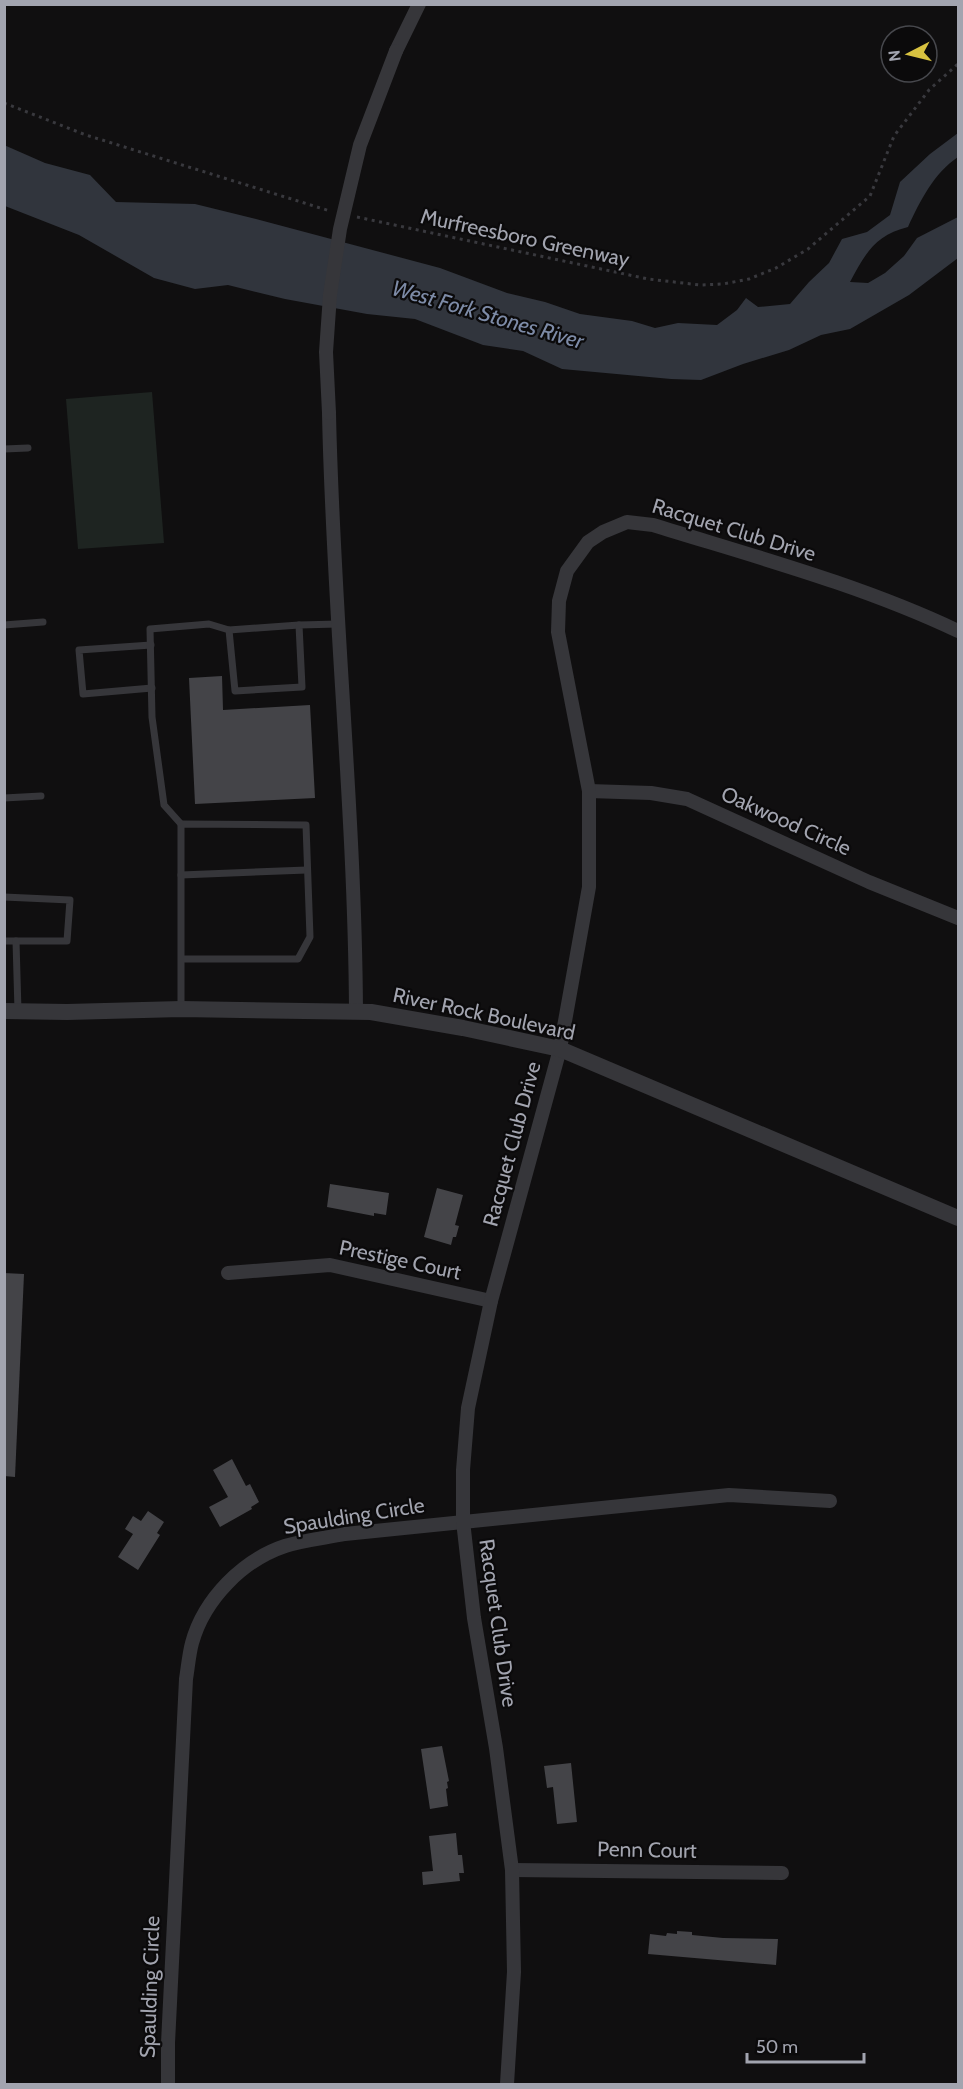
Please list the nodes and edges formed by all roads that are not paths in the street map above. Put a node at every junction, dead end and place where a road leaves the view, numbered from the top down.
1 (419, 4) edge
2 (28, 448) dead end
3 (4, 449) edge
4 (43, 622) dead end
5 (4, 624) edge
6 (338, 624) junction
7 (299, 625) junction
8 (229, 630) junction
9 (958, 631) edge
10 (150, 645) junction
11 (152, 688) junction
12 (589, 791) junction
13 (41, 796) dead end
14 (4, 798) edge
15 (181, 824) junction
16 (307, 870) junction
17 (181, 875) junction
18 (4, 897) edge
19 (958, 918) edge
20 (16, 940) junction
21 (4, 941) edge
22 (181, 959) junction
23 (181, 1009) junction
24 (11, 1011) edge
25 (356, 1012) junction
26 (560, 1049) junction
27 (958, 1218) edge
28 (228, 1273) dead end
29 (490, 1301) junction
30 (830, 1501) dead end
31 (463, 1521) junction
32 (512, 1870) junction
33 (782, 1873) dead end
34 (168, 2085) edge
35 (507, 2085) edge

1 - 6 street, bridge
2 - 3 lane
4 - 5 lane
6 - 7 lane
6 - 25 street
7 - 8 lane
7 - 8 lane
8 - 10 lane
9 - 12 street, Racquet Club Drive
10 - 11 lane
10 - 11 lane
11 - 15 lane
12 - 19 street, Oakwood Circle
12 - 26 street, Racquet Club Drive
13 - 14 lane
15 - 16 lane
15 - 17 lane
16 - 17 lane
16 - 22 lane
17 - 22 lane
18 - 20 lane
20 - 21 lane
20 - 24 lane
22 - 23 lane
23 - 24 street, River Rock Boulevard
23 - 25 street, River Rock Boulevard
25 - 26 street, River Rock Boulevard
26 - 27 street, River Rock Boulevard
26 - 29 street, Racquet Club Drive
28 - 29 street, Prestige Court
29 - 31 street, Racquet Club Drive
30 - 31 street, Spaulding Circle
31 - 32 street, Racquet Club Drive
31 - 34 street, Spaulding Circle
32 - 33 street, Penn Court
32 - 35 street, Racquet Club Drive

